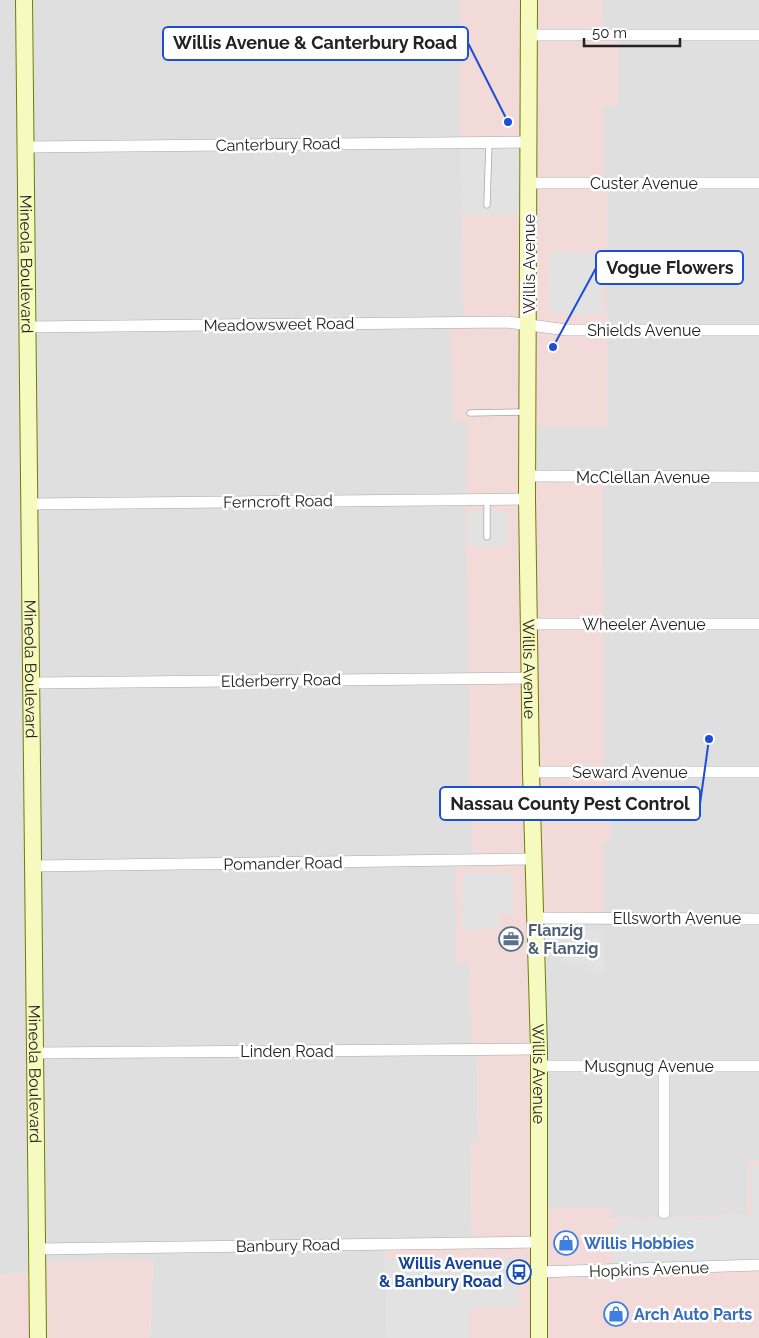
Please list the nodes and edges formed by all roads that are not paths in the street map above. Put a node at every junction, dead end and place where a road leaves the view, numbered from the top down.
1 (24, 0) edge
2 (528, 0) edge
3 (529, 35) junction
4 (759, 35) edge
5 (489, 142) junction
6 (529, 142) junction
7 (26, 147) junction
8 (529, 183) junction
9 (759, 183) edge
10 (487, 205) dead end
11 (529, 326) junction
12 (28, 327) junction
13 (759, 330) edge
14 (528, 412) junction
15 (470, 413) dead end
16 (527, 476) junction
17 (759, 477) edge
18 (527, 499) junction
19 (487, 500) junction
20 (30, 504) junction
21 (487, 538) dead end
22 (529, 624) junction
23 (759, 624) edge
24 (530, 678) junction
25 (32, 683) junction
26 (531, 772) junction
27 (759, 772) edge
28 (534, 860) junction
29 (33, 866) junction
30 (535, 918) junction
31 (759, 919) edge
32 (539, 1049) junction
33 (36, 1053) junction
34 (539, 1066) junction
35 (664, 1066) junction
36 (759, 1066) edge
37 (664, 1213) dead end
38 (539, 1242) junction
39 (37, 1249) junction
40 (759, 1265) edge
41 (539, 1272) junction
42 (38, 1338) edge
43 (540, 1338) edge

1 - 7 main road, Mineola Boulevard
2 - 3 main road, Willis Avenue
3 - 4 street
3 - 6 main road, Willis Avenue
5 - 6 street, Canterbury Road
5 - 7 street, Canterbury Road
5 - 10 lane
6 - 8 main road, Willis Avenue
7 - 12 main road, Mineola Boulevard
8 - 9 street, Custer Avenue
8 - 11 main road, Willis Avenue
11 - 12 street, Meadowsweet Road
11 - 13 street, Shields Avenue
11 - 14 main road, Willis Avenue
12 - 20 main road, Mineola Boulevard
14 - 15 lane
14 - 16 main road, Willis Avenue
16 - 17 street, McClellan Avenue
16 - 18 main road, Willis Avenue
18 - 19 street, Ferncroft Road
18 - 22 main road, Willis Avenue
19 - 20 street, Ferncroft Road
19 - 21 lane
20 - 25 main road, Mineola Boulevard
22 - 23 street, Wheeler Avenue
22 - 24 main road, Willis Avenue
24 - 25 street, Elderberry Road
24 - 26 main road, Willis Avenue
25 - 29 main road, Mineola Boulevard
26 - 27 street, Seward Avenue
26 - 28 main road, Willis Avenue
28 - 29 street, Pomander Road
28 - 30 main road, Willis Avenue
29 - 33 main road, Mineola Boulevard
30 - 31 street, Ellsworth Avenue
30 - 32 main road, Willis Avenue
32 - 33 street, Linden Road
32 - 34 main road, Willis Avenue
33 - 39 main road, Mineola Boulevard
34 - 35 street, Musgnug Avenue
34 - 38 main road, Willis Avenue
35 - 36 street, Musgnug Avenue
35 - 37 street
38 - 39 street, Banbury Road
38 - 41 main road, Willis Avenue
39 - 42 main road, Mineola Boulevard
40 - 41 street, Hopkins Avenue
41 - 43 main road, Willis Avenue

